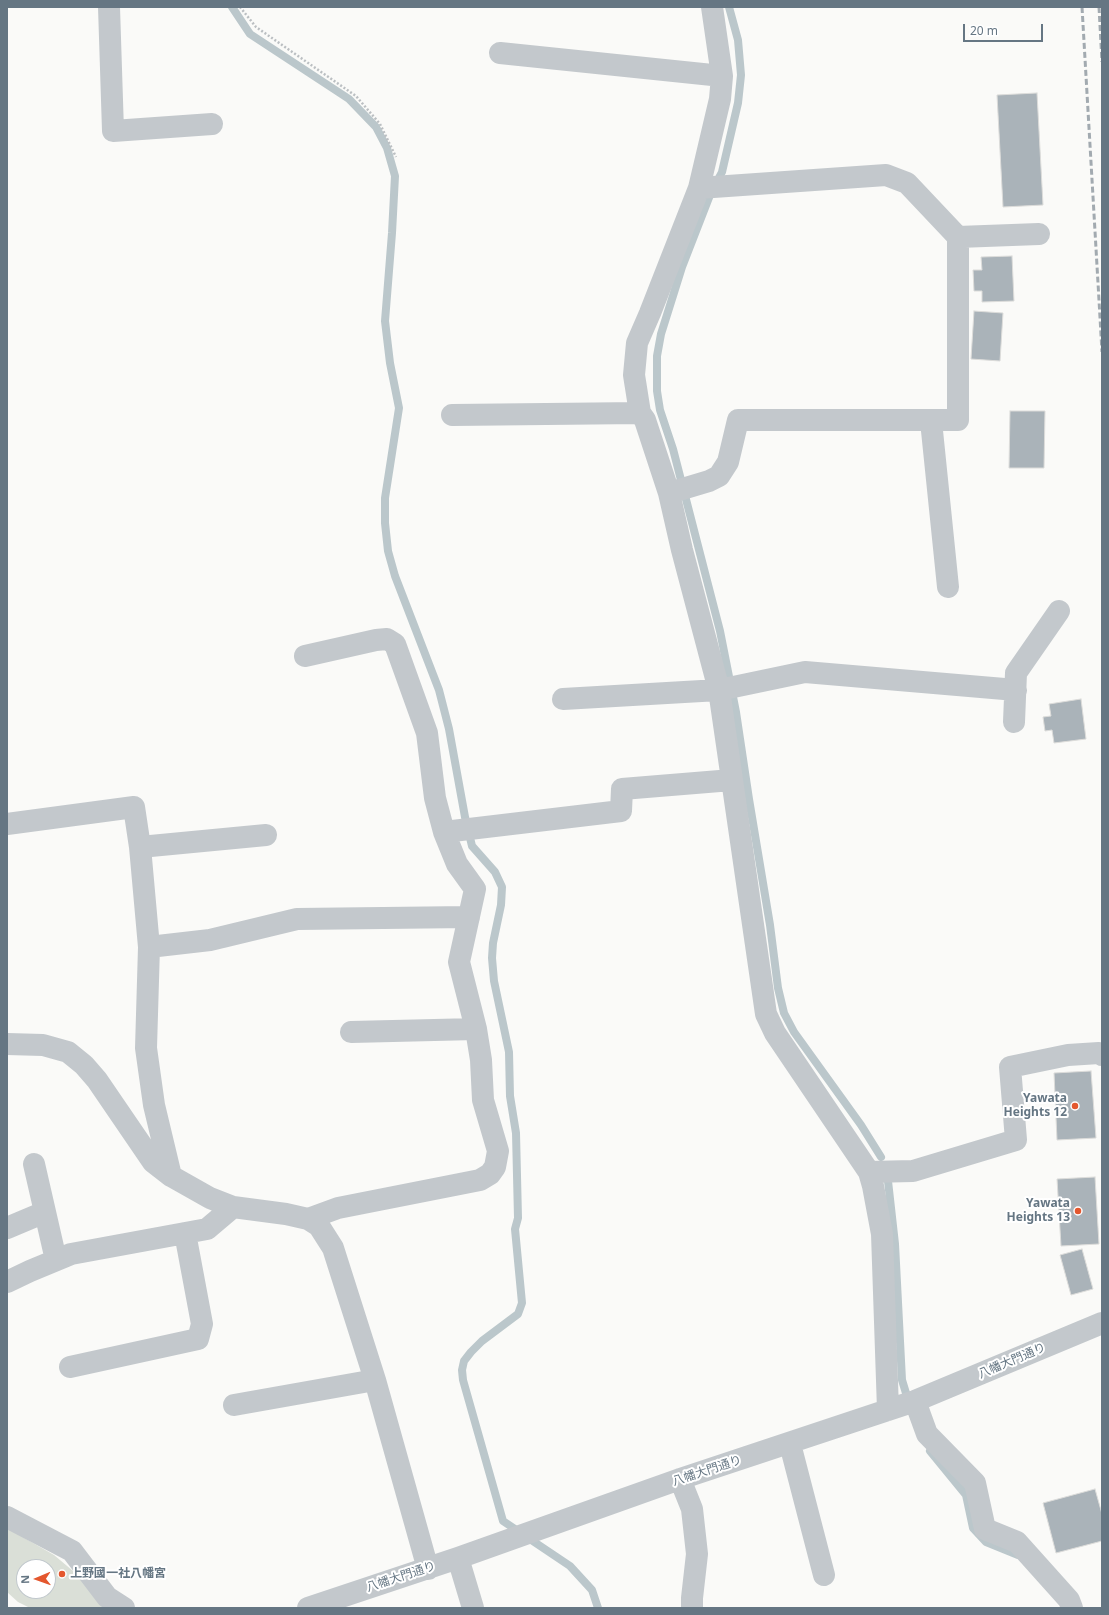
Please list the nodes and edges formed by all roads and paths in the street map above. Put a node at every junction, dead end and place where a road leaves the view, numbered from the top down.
1 (109, 7) edge
2 (240, 7) edge
3 (712, 7) edge
4 (500, 53) dead end
5 (722, 76) junction
6 (212, 124) dead end
7 (396, 157) dead end
8 (699, 188) junction
9 (1039, 234) dead end
10 (958, 237) junction
11 (640, 413) junction
12 (452, 415) dead end
13 (931, 421) junction
14 (669, 493) junction
15 (948, 587) dead end
16 (1059, 611) dead end
17 (305, 656) dead end
18 (719, 690) junction
19 (1016, 690) junction
20 (563, 699) dead end
21 (1014, 722) dead end
22 (732, 780) junction
23 (7, 824) edge
24 (444, 832) junction
25 (266, 835) dead end
26 (140, 847) junction
27 (469, 917) junction
28 (149, 946) junction
29 (476, 1029) junction
30 (351, 1032) dead end
31 (7, 1044) edge
32 (1102, 1055) edge
33 (34, 1164) dead end
34 (869, 1172) junction
35 (171, 1176) junction
36 (233, 1207) junction
37 (45, 1212) junction
38 (308, 1219) junction
39 (7, 1228) edge
40 (185, 1233) junction
41 (56, 1260) junction
42 (7, 1282) edge
43 (1102, 1323) edge
44 (70, 1367) dead end
45 (375, 1380) junction
46 (915, 1401) junction
47 (234, 1405) dead end
48 (888, 1410) junction
49 (790, 1444) junction
50 (680, 1479) junction
51 (7, 1517) edge
52 (458, 1558) junction
53 (428, 1569) junction
54 (824, 1575) dead end
55 (124, 1608) edge
56 (308, 1608) edge
57 (473, 1608) edge
58 (692, 1608) edge
59 (1072, 1608) edge

1 - 6 street
2 - 7 path
3 - 5 street
4 - 5 street
5 - 8 street
8 - 10 street
8 - 11 street
9 - 10 street
10 - 13 street
11 - 12 street
11 - 14 street
13 - 14 street
13 - 15 street
14 - 18 street
16 - 19 street
17 - 24 street
18 - 19 street
18 - 20 street
18 - 22 street
19 - 21 street
22 - 24 street
22 - 34 street
23 - 26 street
24 - 27 street
25 - 26 street
26 - 28 street
27 - 28 street
27 - 29 street
28 - 35 street
29 - 30 street
29 - 38 street
31 - 35 street
32 - 34 street
33 - 37 street
34 - 48 street
35 - 36 street
36 - 38 street
36 - 40 street
37 - 39 street
37 - 41 street
38 - 45 street
40 - 41 street
40 - 44 street
41 - 42 street
43 - 46 street, 八幡大門通り
45 - 47 street
45 - 53 street
46 - 48 street, 八幡大門通り
46 - 59 street
48 - 49 street, 八幡大門通り
49 - 50 street, 八幡大門通り
49 - 54 street
50 - 52 street, 八幡大門通り
50 - 58 street
51 - 55 street
52 - 53 street, 八幡大門通り
52 - 57 street
53 - 56 street, 八幡大門通り

